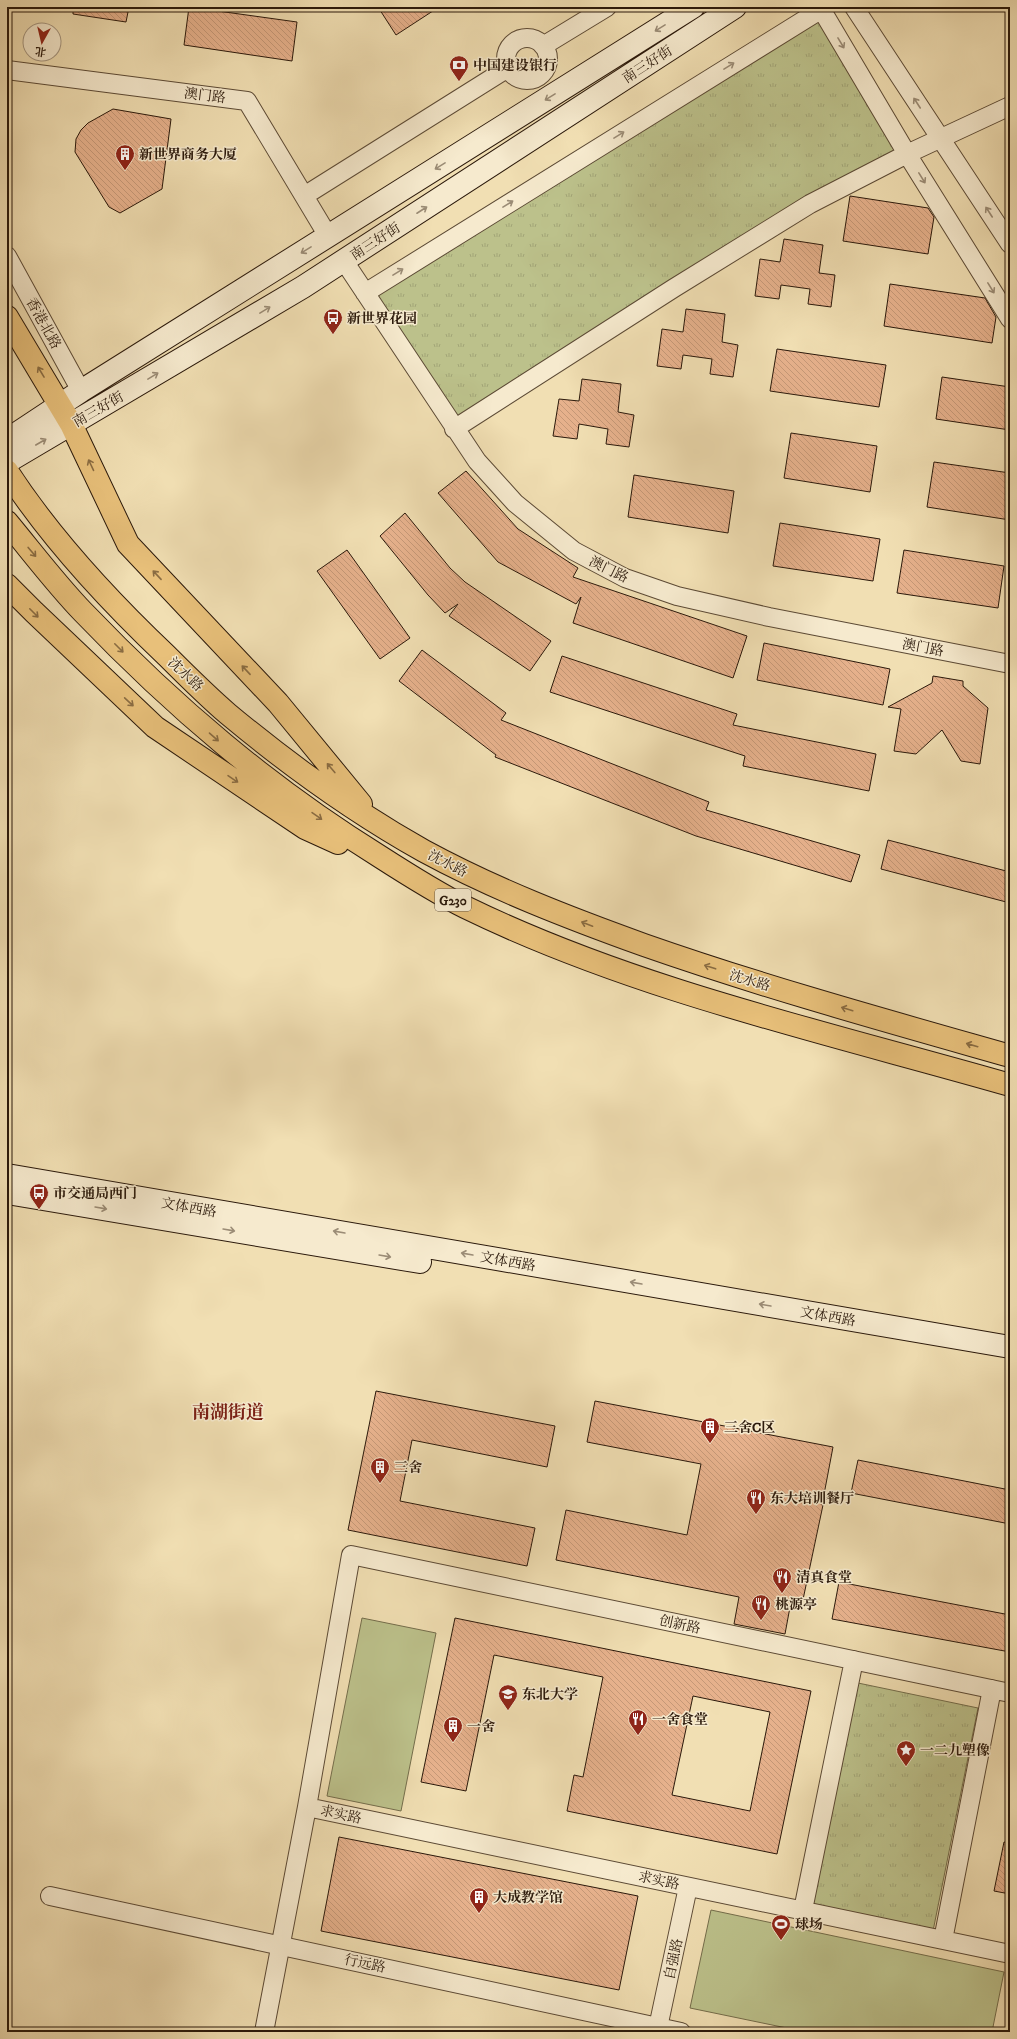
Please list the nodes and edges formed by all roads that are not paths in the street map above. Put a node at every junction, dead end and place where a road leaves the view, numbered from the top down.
1 (607, 7) edge
2 (693, 7) edge
3 (735, 7) edge
4 (854, 7) edge
5 (822, 8) edge
6 (543, 46) junction
7 (508, 68) junction
8 (7, 70) edge
9 (1010, 106) edge
10 (941, 138) junction
11 (907, 154) junction
12 (304, 196) junction
13 (328, 236) junction
14 (1010, 244) edge
15 (7, 256) edge
16 (344, 261) junction
17 (365, 293) junction
18 (7, 318) edge
19 (1010, 319) edge
20 (81, 391) junction
21 (61, 406) junction
22 (71, 424) junction
23 (454, 429) junction
24 (7, 440) edge
25 (7, 462) edge
26 (7, 472) edge
27 (7, 522) edge
28 (7, 585) edge
29 (1009, 661) edge
30 (374, 820) junction
31 (415, 879) junction
32 (1010, 1056) edge
33 (1010, 1085) edge
34 (7, 1175) edge
35 (7, 1192) edge
36 (1010, 1347) edge
37 (1010, 1360) edge
38 (854, 1660) junction
39 (992, 1689) junction
40 (1010, 1693) edge
41 (307, 1807) junction
42 (688, 1887) junction
43 (50, 1896) dead end
44 (803, 1910) junction
45 (943, 1940) junction
46 (282, 1945) junction
47 (1010, 1954) edge
48 (658, 2030) edge
49 (264, 2032) edge
50 (681, 2032) edge

1 - 6 street
2 -> 13 street
16 -> 3 street, 南三好街
10 -> 4 street
5 -> 11 street
17 -> 5 street
6 - 7 street
6 - 7 street
7 - 12 street
8 - 12 street, 澳门路
9 - 10 street
10 - 11 street
14 -> 10 street
11 -> 19 street
11 - 23 street
12 - 13 street, 澳门路
13 -> 20 street
15 - 20 street, 香港北路
16 - 17 street, 澳门路
22 -> 16 street, 南三好街
17 - 23 street, 澳门路
21 -> 18 highway
20 - 21 street
21 - 22 highway
21 - 24 street
25 -> 22 street, 南三好街
30 -> 22 highway
23 - 29 street, 澳门路
26 - 30 highway, 沈水路 / G230
27 -> 31 highway, 沈水路 / G230
28 -> 31 highway
32 -> 30 highway, 沈水路 / G230
31 - 33 highway, 沈水路 / G230
36 -> 34 street, 文体西路
35 -> 37 street, 文体西路
38 - 39 street, 创新路
38 - 41 street, 创新路
38 - 44 street
39 - 40 street, 创新路
39 - 45 street
41 - 42 street, 求实路
41 - 46 street
42 - 44 street, 求实路
42 - 48 street, 自强路
43 - 46 street, 行远路
44 - 45 street, 求实路
45 - 47 street, 求实路
46 - 48 street, 行远路
46 - 49 street
48 - 50 street, 行远路

